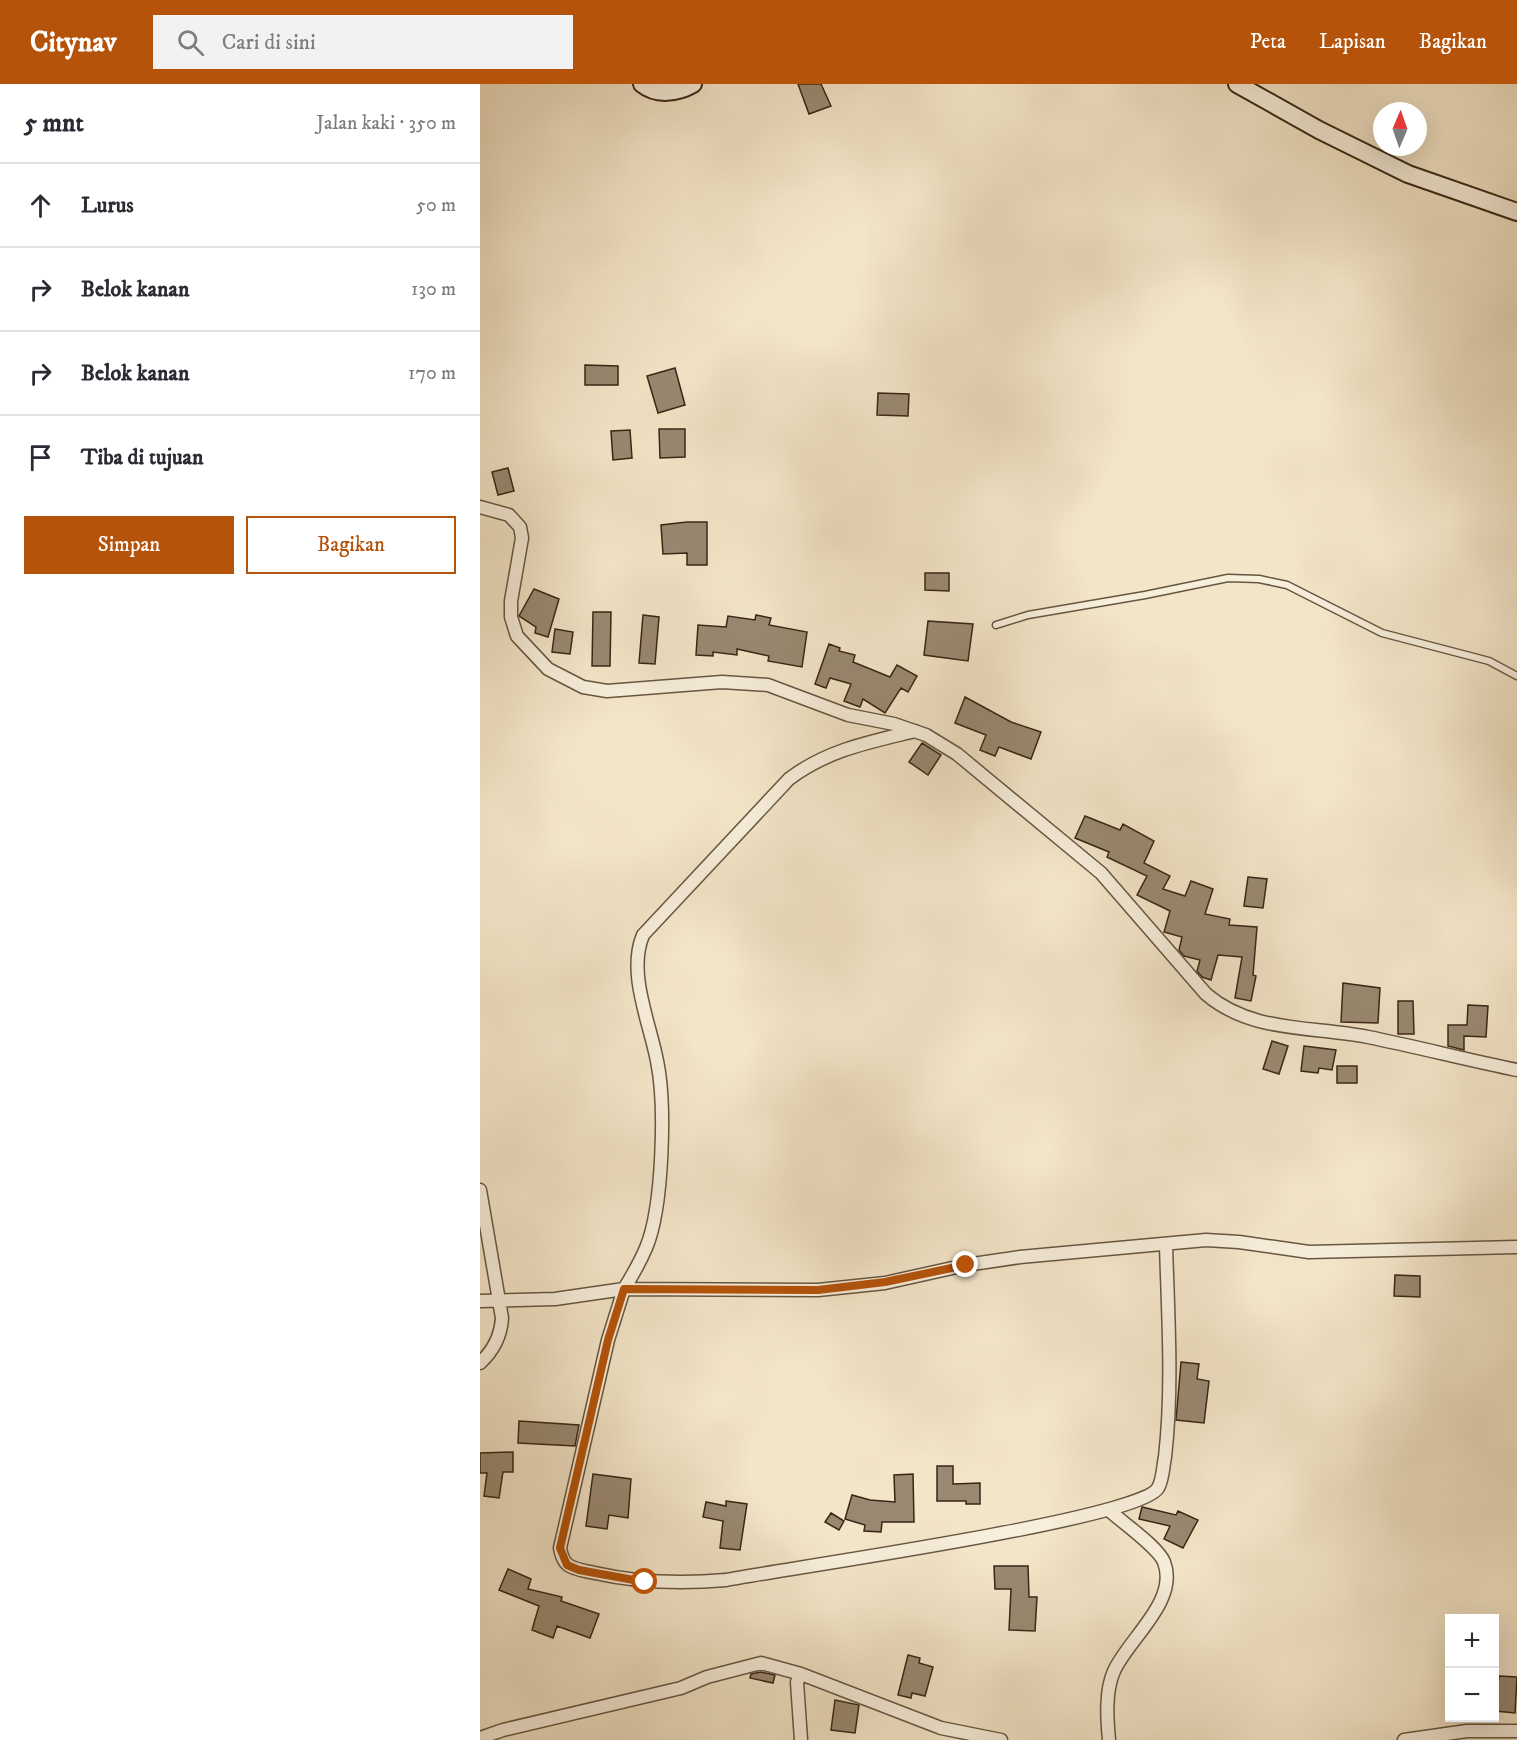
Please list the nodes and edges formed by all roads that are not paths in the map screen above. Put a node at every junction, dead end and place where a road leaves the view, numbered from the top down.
1 (642, 84) edge
2 (693, 84) edge
3 (1237, 84) edge
4 (1517, 212) edge
5 (480, 507) edge
6 (996, 625) dead end
7 (1517, 676) edge
8 (916, 730) junction
9 (1517, 1070) edge
10 (480, 1190) edge
11 (1166, 1245) junction
12 (1517, 1247) edge
13 (624, 1289) junction
14 (480, 1301) edge
15 (501, 1301) junction
16 (480, 1363) edge
17 (1110, 1511) junction
18 (801, 1674) junction
19 (1517, 1731) edge
20 (480, 1738) edge
21 (801, 1740) edge
22 (1001, 1740) edge
23 (1109, 1740) edge
24 (1404, 1740) edge

1 - 2 main road
3 - 4 main road
5 - 8 street
6 - 7 lane
8 - 9 street
8 - 13 street
10 - 15 street
11 - 12 street
11 - 13 street
11 - 17 street
13 - 15 street
13 - 17 street
14 - 15 street
15 - 16 street
17 - 23 street
18 - 20 street
18 - 21 street
18 - 22 street
19 - 24 street

